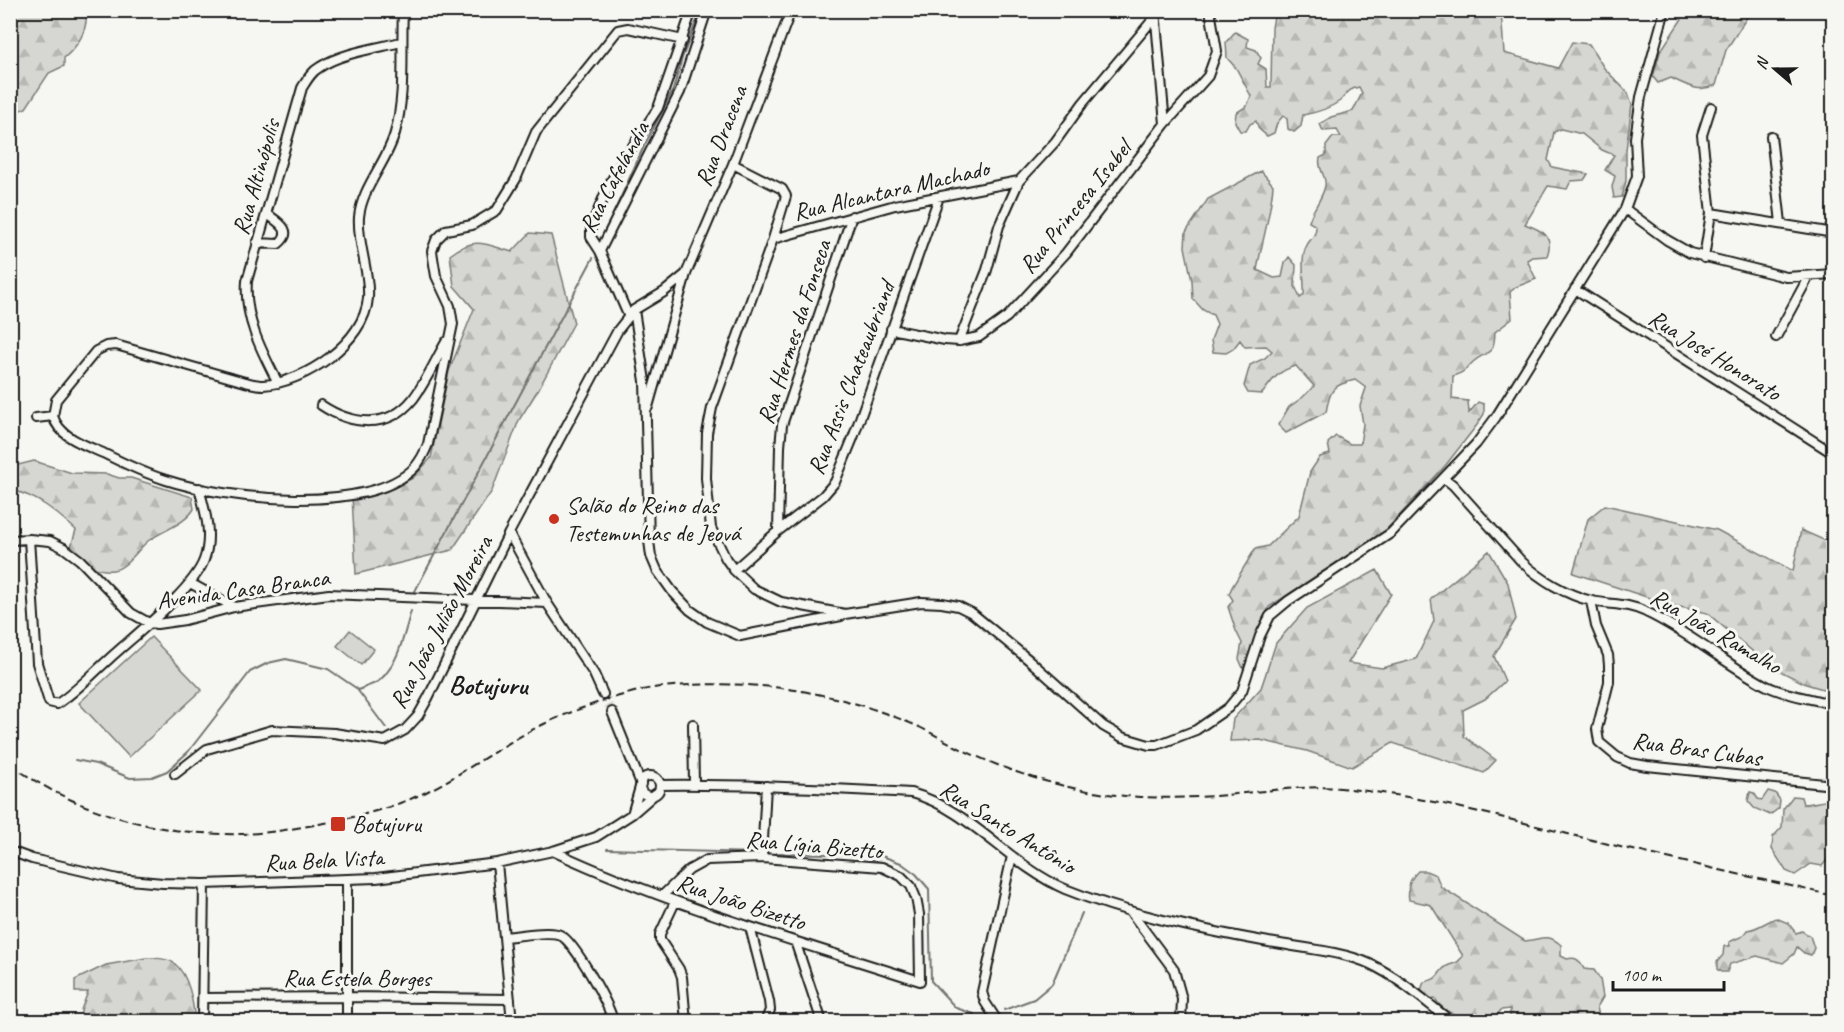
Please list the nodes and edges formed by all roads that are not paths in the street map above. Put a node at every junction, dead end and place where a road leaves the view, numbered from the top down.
1 (403, 10) edge
2 (692, 10) edge
3 (707, 10) edge
4 (790, 10) edge
5 (1210, 10) edge
6 (1665, 10) edge
7 (1155, 14) edge
8 (683, 40) junction
9 (401, 42) junction
10 (1712, 107) dead end
11 (1165, 124) junction
12 (1771, 136) dead end
13 (733, 164) junction
14 (1019, 181) junction
15 (939, 197) junction
16 (1625, 210) junction
17 (1711, 213) junction
18 (267, 214) junction
19 (852, 216) junction
20 (1780, 223) junction
21 (1833, 233) edge
22 (773, 238) junction
23 (257, 243) junction
24 (600, 251) junction
25 (1704, 258) junction
26 (686, 274) junction
27 (1833, 274) edge
28 (1809, 276) junction
29 (1575, 289) junction
30 (631, 312) junction
31 (891, 329) junction
32 (1776, 337) dead end
33 (448, 339) junction
34 (959, 341) junction
35 (278, 383) junction
36 (321, 405) dead end
37 (647, 411) junction
38 (53, 416) junction
39 (36, 418) dead end
40 (1833, 454) edge
41 (1444, 478) junction
42 (199, 488) junction
43 (778, 531) junction
44 (510, 532) junction
45 (29, 538) junction
46 (10, 540) edge
47 (734, 570) junction
48 (190, 583) junction
49 (477, 600) junction
50 (1591, 601) junction
51 (548, 603) junction
52 (234, 607) junction
53 (845, 614) junction
54 (149, 623) junction
55 (603, 694) tunnel mouth
56 (1833, 705) edge
57 (612, 712) tunnel mouth
58 (693, 724) dead end
59 (631, 759) junction
60 (175, 774) dead end
61 (646, 777) junction
62 (694, 784) junction
63 (1833, 784) edge
64 (641, 785) junction
65 (660, 785) junction
66 (766, 786) junction
67 (655, 794) junction
68 (632, 814) junction
69 (10, 851) edge
70 (553, 851) junction
71 (1012, 856) junction
72 (762, 858) junction
73 (497, 863) junction
74 (347, 880) junction
75 (204, 884) junction
76 (662, 896) junction
77 (675, 902) junction
78 (1130, 911) junction
79 (750, 927) junction
80 (505, 937) junction
81 (795, 941) junction
82 (920, 981) joint
83 (347, 997) junction
84 (203, 998) junction
85 (510, 999) junction
86 (202, 1022) edge
87 (347, 1022) edge
88 (512, 1022) edge
89 (613, 1022) edge
90 (686, 1022) edge
91 (765, 1022) edge
92 (822, 1022) edge
93 (998, 1022) edge
94 (1181, 1022) edge
95 (1452, 1022) edge

1 - 9 street
2 - 8 street, Rua Cafelândia
3 - 24 street, Rua Cafelândia
4 - 13 street, Rua Dracena
5 - 11 street, Rua Princesa Isabel
6 - 16 street
7 - 11 street
7 - 14 street
8 - 24 street, Rua Cafelândia
8 - 33 street
9 - 18 street, Rua Altinópolis
9 - 35 street
10 - 17 street
11 - 34 street, Rua Princesa Isabel
12 - 20 street
13 - 22 street
13 - 26 street, Rua Dracena
14 - 15 street, Rua Alcantara Machado
14 - 34 street
15 - 19 street, Rua Alcantara Machado
15 - 31 street, Rua Assis Chateaubriand
16 - 25 street
16 - 29 street
17 - 20 street
17 - 25 street
18 - 23 street, Rua Altinópolis
18 - 23 street
19 - 22 street, Rua Alcantara Machado
19 - 43 street, Rua Hermes da Fonseca
20 - 21 street
22 - 47 street
23 - 35 street, Rua Altinópolis
24 - 30 street
25 - 28 street
26 - 30 street, Rua Dracena
26 - 37 street, Rua Dracena
27 - 28 street
28 - 32 street
29 - 40 street, Rua José Honorato
29 - 41 street
30 - 37 street
30 - 44 street, Rua João Julião Moreira
31 - 34 street, Rua Princesa Isabel
31 - 43 street, Rua Assis Chateaubriand
33 - 36 street
33 - 42 street
35 - 38 street
37 - 53 street
38 - 39 street
38 - 42 street
41 - 50 street, Rua João Ramalho
41 - 53 street
42 - 48 street
43 - 47 street, Rua Assis Chateaubriand
44 - 49 street, Rua João Julião Moreira
44 - 51 street
45 - 46 street, Avenida Casa Branca
45 - 54 street, Avenida Casa Branca
45 - 54 street
47 - 53 street
48 - 52 street
48 - 54 street
49 - 51 street, Avenida Casa Branca
49 - 52 street, Avenida Casa Branca
49 - 60 street, Rua João Julião Moreira
50 - 56 street, Rua João Ramalho
50 - 63 street, Rua Bras Cubas
51 - 55 street
52 - 54 street, Avenida Casa Branca
57 - 59 street
58 - 62 street
59 - 61 street
59 - 64 street
61 - 64 street
61 - 65 street
62 - 65 street, Rua Santo Antônio
62 - 66 street, Rua Santo Antônio
64 - 67 street
64 - 68 street
65 - 67 street, Rua Bela Vista
66 - 71 street, Rua Santo Antônio
66 - 72 street
67 - 68 street, Rua Bela Vista
68 - 70 street, Rua Bela Vista
69 - 75 street, Rua Bela Vista
70 - 73 street, Rua Bela Vista
70 - 76 street, Rua João Bizetto
71 - 78 street, Rua Santo Antônio
71 - 93 street
72 - 76 street, Rua Lígia Bizetto
72 - 82 street, Rua Lígia Bizetto
73 - 74 street, Rua Bela Vista
73 - 80 street
74 - 75 street, Rua Bela Vista
74 - 83 street
75 - 84 street
76 - 77 street, Rua João Bizetto
77 - 79 street, Rua João Bizetto
77 - 90 street
78 - 94 street
78 - 95 street, Rua Santo Antônio
79 - 81 street, Rua João Bizetto
79 - 91 street
80 - 85 street
80 - 89 street
81 - 82 street, Rua João Bizetto
81 - 92 street
83 - 84 street, Rua Estela Borges
83 - 85 street, Rua Estela Borges
83 - 87 street
84 - 86 street
85 - 88 street

